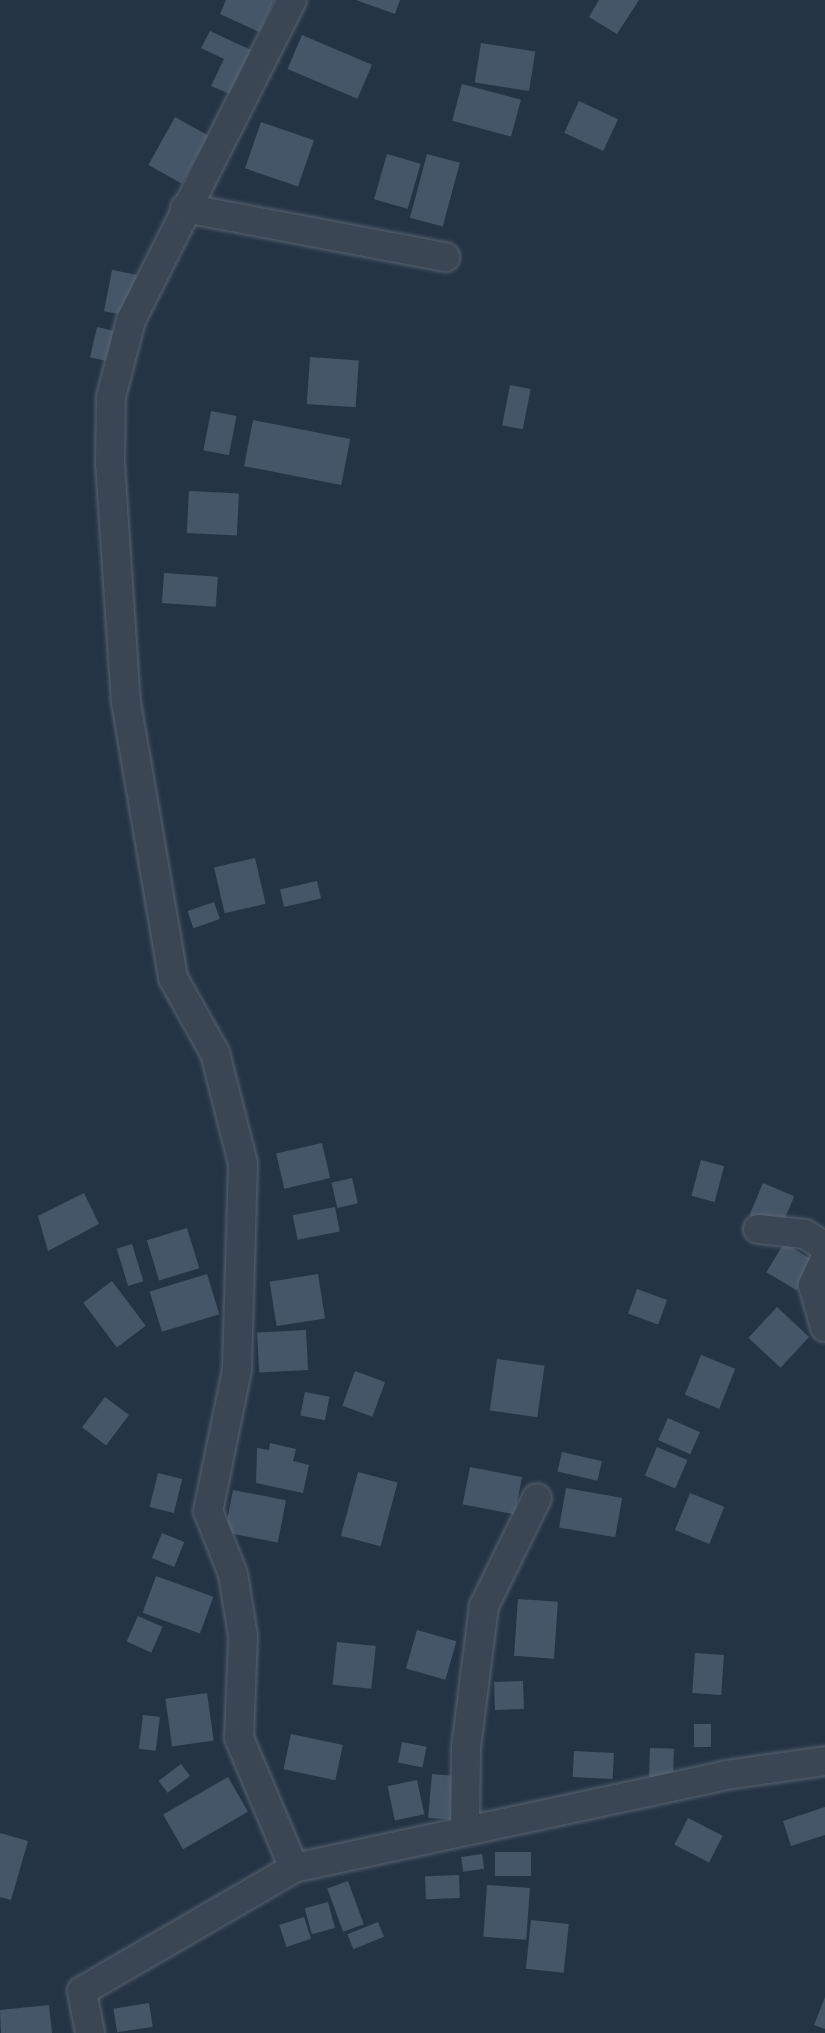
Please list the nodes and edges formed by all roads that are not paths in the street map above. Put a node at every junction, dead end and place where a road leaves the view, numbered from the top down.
1 (292, 0) edge
2 (185, 208) junction
3 (445, 257) dead end
4 (758, 1230) dead end
5 (825, 1247) edge
6 (825, 1259) edge
7 (825, 1327) edge
8 (537, 1498) dead end
9 (825, 1761) edge
10 (465, 1831) junction
11 (295, 1868) junction
12 (90, 2033) edge

1 - 2 street
2 - 3 street
2 - 11 street
4 - 5 street
6 - 7 street
8 - 10 street
9 - 10 street
10 - 11 street
11 - 12 street

